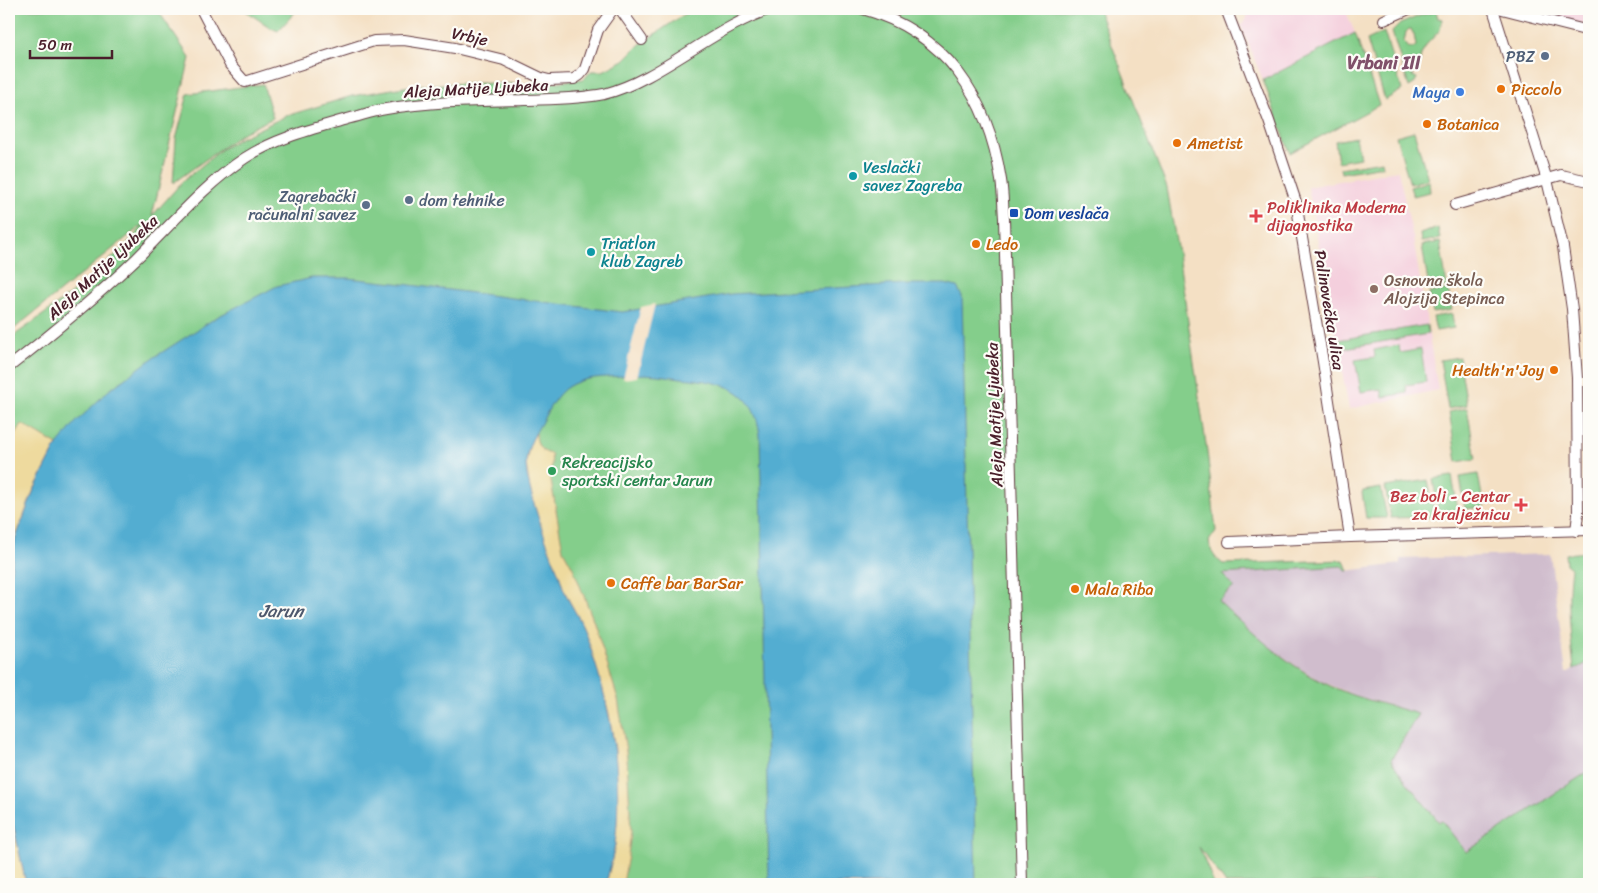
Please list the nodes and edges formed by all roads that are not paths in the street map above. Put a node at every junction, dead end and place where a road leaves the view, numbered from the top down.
1 (201, 9) edge
2 (613, 9) edge
3 (620, 9) edge
4 (772, 9) edge
5 (863, 9) edge
6 (1226, 9) edge
7 (1409, 9) edge
8 (1494, 9) edge
9 (1502, 9) edge
10 (1384, 20) dead end
11 (1589, 32) edge
12 (642, 40) dead end
13 (1547, 180) junction
14 (1589, 180) edge
15 (1455, 205) dead end
16 (9, 367) edge
17 (1589, 530) edge
18 (1576, 531) junction
19 (1350, 537) junction
20 (1229, 542) dead end
21 (1022, 884) edge

1 - 2 street, Vrbje
3 - 12 street
4 - 16 street, Aleja Matije Ljubeka
5 - 21 street, Aleja Matije Ljubeka
6 - 19 street, Palinovečka ulica
7 - 10 street
8 - 13 street
9 - 11 street
13 - 14 street
13 - 15 street
13 - 18 street
17 - 18 street
18 - 19 street
19 - 20 street

